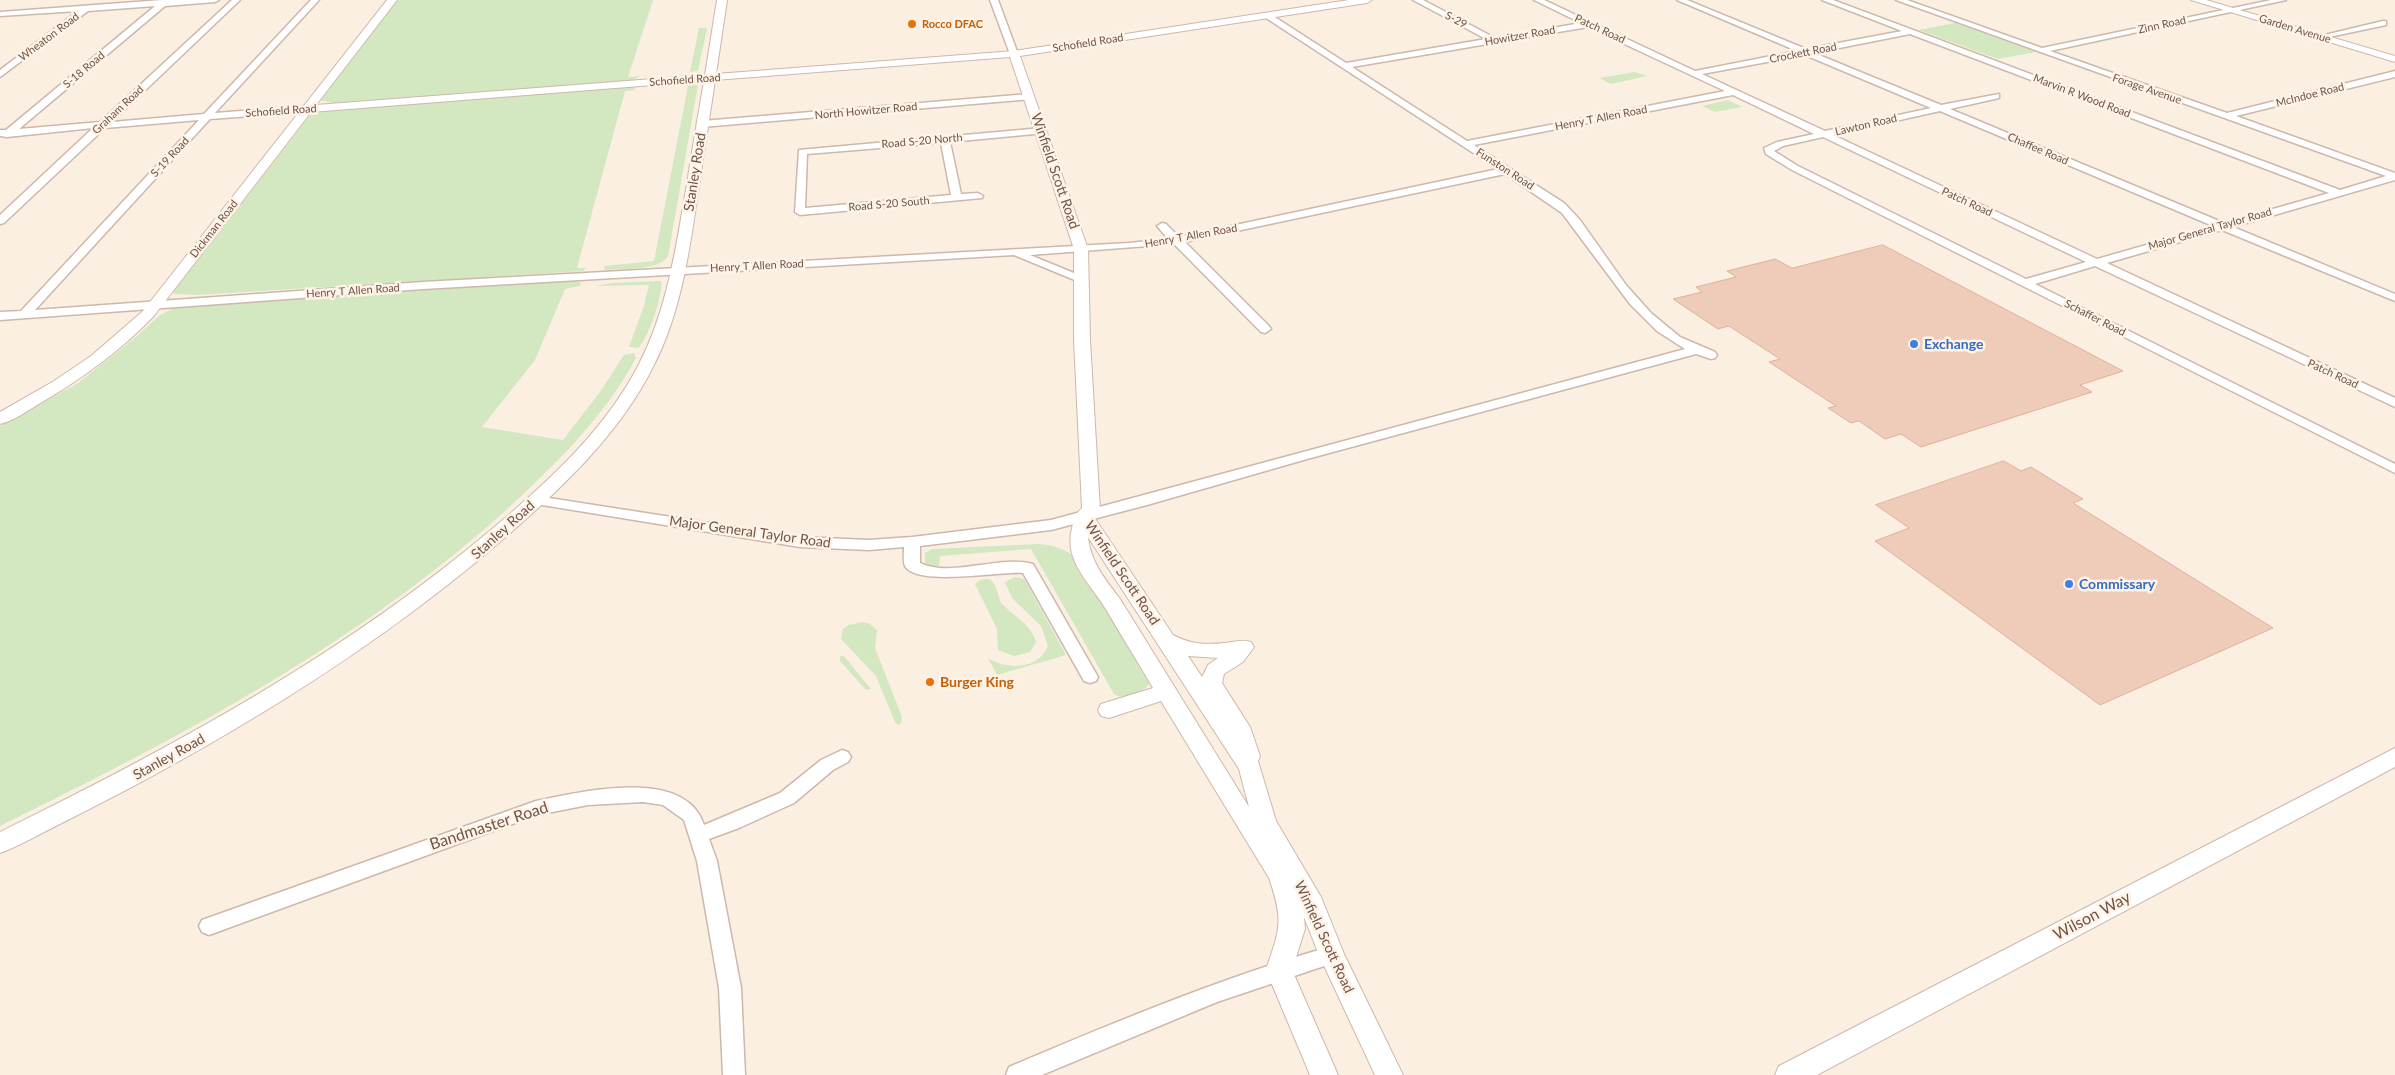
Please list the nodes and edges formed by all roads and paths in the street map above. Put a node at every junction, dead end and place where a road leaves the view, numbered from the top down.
1 (99, 0) edge
2 (215, 0) edge
3 (236, 0) edge
4 (315, 0) edge
5 (392, 0) edge
6 (722, 0) edge
7 (994, 0) edge
8 (1368, 0) edge
9 (1417, 0) edge
10 (1538, 0) edge
11 (1681, 0) edge
12 (1826, 0) edge
13 (1900, 0) edge
14 (2196, 0) edge
15 (2282, 0) edge
16 (165, 2) edge
17 (25, 4) dead end
18 (88, 8) junction
19 (2230, 10) junction
20 (13, 13) junction
21 (0, 14) edge
22 (1267, 16) junction
23 (0, 22) edge
24 (2383, 23) dead end
25 (1589, 24) junction
26 (1910, 32) junction
27 (2320, 37) junction
28 (1495, 41) junction
29 (2042, 50) junction
30 (1806, 52) junction
31 (1014, 54) junction
32 (2395, 59) edge
33 (1346, 66) junction
34 (0, 74) edge
35 (1695, 74) junction
36 (2395, 74) edge
37 (710, 78) junction
38 (1735, 92) junction
39 (1996, 96) dead end
40 (1030, 98) junction
41 (1939, 108) junction
42 (307, 109) junction
43 (2226, 116) junction
44 (208, 117) junction
45 (702, 124) junction
46 (102, 125) junction
47 (1042, 131) junction
48 (4, 132) edge
49 (1823, 134) junction
50 (945, 139) junction
51 (0, 140) edge
52 (1466, 144) junction
53 (1795, 168) joint
54 (1508, 170) junction
55 (2395, 176) edge
56 (2338, 192) junction
57 (978, 196) dead end
58 (956, 198) junction
59 (800, 212) joint
60 (0, 220) edge
61 (2220, 225) junction
62 (1162, 226) dead end
63 (1176, 241) junction
64 (1081, 249) junction
65 (1014, 252) junction
66 (2095, 262) junction
67 (679, 270) junction
68 (1082, 280) junction
69 (2025, 282) junction
70 (2395, 298) edge
71 (156, 304) junction
72 (22, 314) junction
73 (0, 316) edge
74 (0, 327) edge
75 (1266, 329) dead end
76 (1695, 350) junction
77 (1711, 355) dead end
78 (2395, 403) edge
79 (0, 419) edge
80 (2395, 469) edge
81 (536, 500) junction
82 (1084, 516) junction
83 (912, 542) junction
84 (1166, 639) junction
85 (1090, 677) dead end
86 (1165, 692) junction
87 (1109, 710) dead end
88 (842, 757) dead end
89 (2395, 757) edge
90 (1250, 767) junction
91 (700, 834) junction
92 (0, 843) edge
93 (208, 926) dead end
94 (1332, 956) junction
95 (1279, 970) junction
96 (734, 1075) edge
97 (1017, 1075) edge
98 (1324, 1075) edge
99 (1389, 1075) edge
100 (1789, 1075) edge

1 - 18 street, Wheaton Road
2 - 16 street
3 - 46 street, Graham Road
4 - 44 street, S-19 Road
5 - 42 street, Dickman Road
6 - 37 street, Stanley Road
7 - 31 street, Winfield Scott Road
8 - 22 street, Schofield Road
9 - 28 street, S-29
10 - 25 street, Patch Road
11 - 30 street, Chaffee Road
12 - 26 street, Marvin R Wood Road
13 - 29 street, Forage Avenue
14 - 19 street, Garden Avenue
15 - 19 street, Zinn Road
16 - 18 street
16 - 48 street, S-18 Road
17 - 20 street
18 - 20 street
18 - 34 street, Wheaton Road
19 - 27 street, Garden Avenue
19 - 29 street, Zinn Road
20 - 21 street
20 - 23 street
22 - 31 street, Schofield Road
22 - 33 street, Funston Road
24 - 27 street
25 - 28 street, Howitzer Road
25 - 35 street, Patch Road
26 - 30 street, Crockett Road
26 - 56 street, Marvin R Wood Road
27 - 32 street, Garden Avenue
28 - 33 street, Howitzer Road
29 - 43 street, Forage Avenue
30 - 35 street, Crockett Road
30 - 41 street, Chaffee Road
31 - 37 street, Schofield Road
31 - 40 street, Winfield Scott Road
33 - 52 street, Funston Road
35 - 38 street, Patch Road
36 - 43 street, McIndoe Road
37 - 42 street, Schofield Road
37 - 45 street, Stanley Road
38 - 49 street, Patch Road
38 - 52 street, Henry T Allen Road
39 - 41 street, Lawton Road
40 - 45 street, North Howitzer Road
40 - 47 street, Winfield Scott Road
41 - 49 street, Lawton Road
41 - 61 street, Chaffee Road
42 - 44 street, Schofield Road
42 - 71 street, Dickman Road
43 - 55 street, Forage Avenue
44 - 46 street, Schofield Road
44 - 72 street, S-19 Road
45 - 67 street, Stanley Road
46 - 48 street, Schofield Road
46 - 60 street, Graham Road
47 - 50 street, Road S-20 North
47 - 64 street, Winfield Scott Road
48 - 51 street, S-18 Road
49 - 53 street, Lawton Road
49 - 66 street, Patch Road
50 - 58 street
50 - 59 street, Road S-20 North
52 - 54 street, Funston Road
53 - 69 street, Schaffer Road
54 - 63 street, Henry T Allen Road
54 - 76 street, Funston Road
55 - 56 street, Major General Taylor Road
56 - 61 street, Major General Taylor Road
57 - 58 street, Road S-20 South
58 - 59 street, Road S-20 South
61 - 66 street, Major General Taylor Road
61 - 70 street, Chaffee Road
62 - 63 street
63 - 64 street, Henry T Allen Road
63 - 75 street
64 - 65 street, Henry T Allen Road
64 - 68 street, Winfield Scott Road
65 - 67 street, Henry T Allen Road
65 - 68 street
66 - 69 street, Major General Taylor Road
66 - 78 street, Patch Road
67 - 71 street, Henry T Allen Road
67 - 81 street, Stanley Road
68 - 82 street, Winfield Scott Road
69 - 80 street, Schaffer Road
71 - 72 street, Henry T Allen Road
71 - 79 street, Dickman Road
72 - 73 street, Henry T Allen Road
72 - 74 street, S-19 Road
76 - 77 street, Funston Road
76 - 82 street, Major General Taylor Road
81 - 83 street, Major General Taylor Road
81 - 92 street, Stanley Road
82 - 83 street, Major General Taylor Road
82 - 84 street, Winfield Scott Road
82 - 86 street
83 - 85 street
84 - 90 street, Winfield Scott Road
84 - 90 street
86 - 87 street
86 - 95 street
88 - 91 street
89 - 100 street, Wilson Way
90 - 94 street, Winfield Scott Road
91 - 93 street, Bandmaster Road
91 - 96 street, Bandmaster Road
94 - 95 street
94 - 99 street, Winfield Scott Road
95 - 97 street
95 - 98 street

